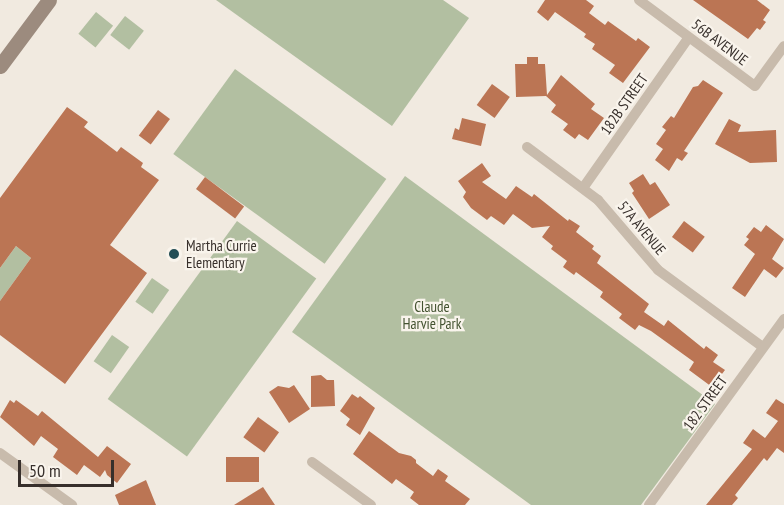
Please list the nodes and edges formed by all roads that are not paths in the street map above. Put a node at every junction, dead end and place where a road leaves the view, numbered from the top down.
1 (49, 0) edge
2 (639, 0) edge
3 (689, 37) junction
4 (784, 46) edge
5 (0, 66) edge
6 (527, 147) dead end
7 (583, 188) junction
8 (784, 319) edge
9 (763, 347) junction
10 (0, 453) edge
11 (312, 462) dead end
12 (72, 505) edge
13 (371, 505) edge
14 (649, 505) edge

1 - 5 main road
2 - 3 street, 56B AVENUE
3 - 4 street, 56B AVENUE
3 - 7 street, 182B STREET
6 - 7 street, 57A AVENUE
7 - 9 street, 57A AVENUE
8 - 9 street, 182 STREET
9 - 14 street, 182 STREET
10 - 12 street
11 - 13 street

